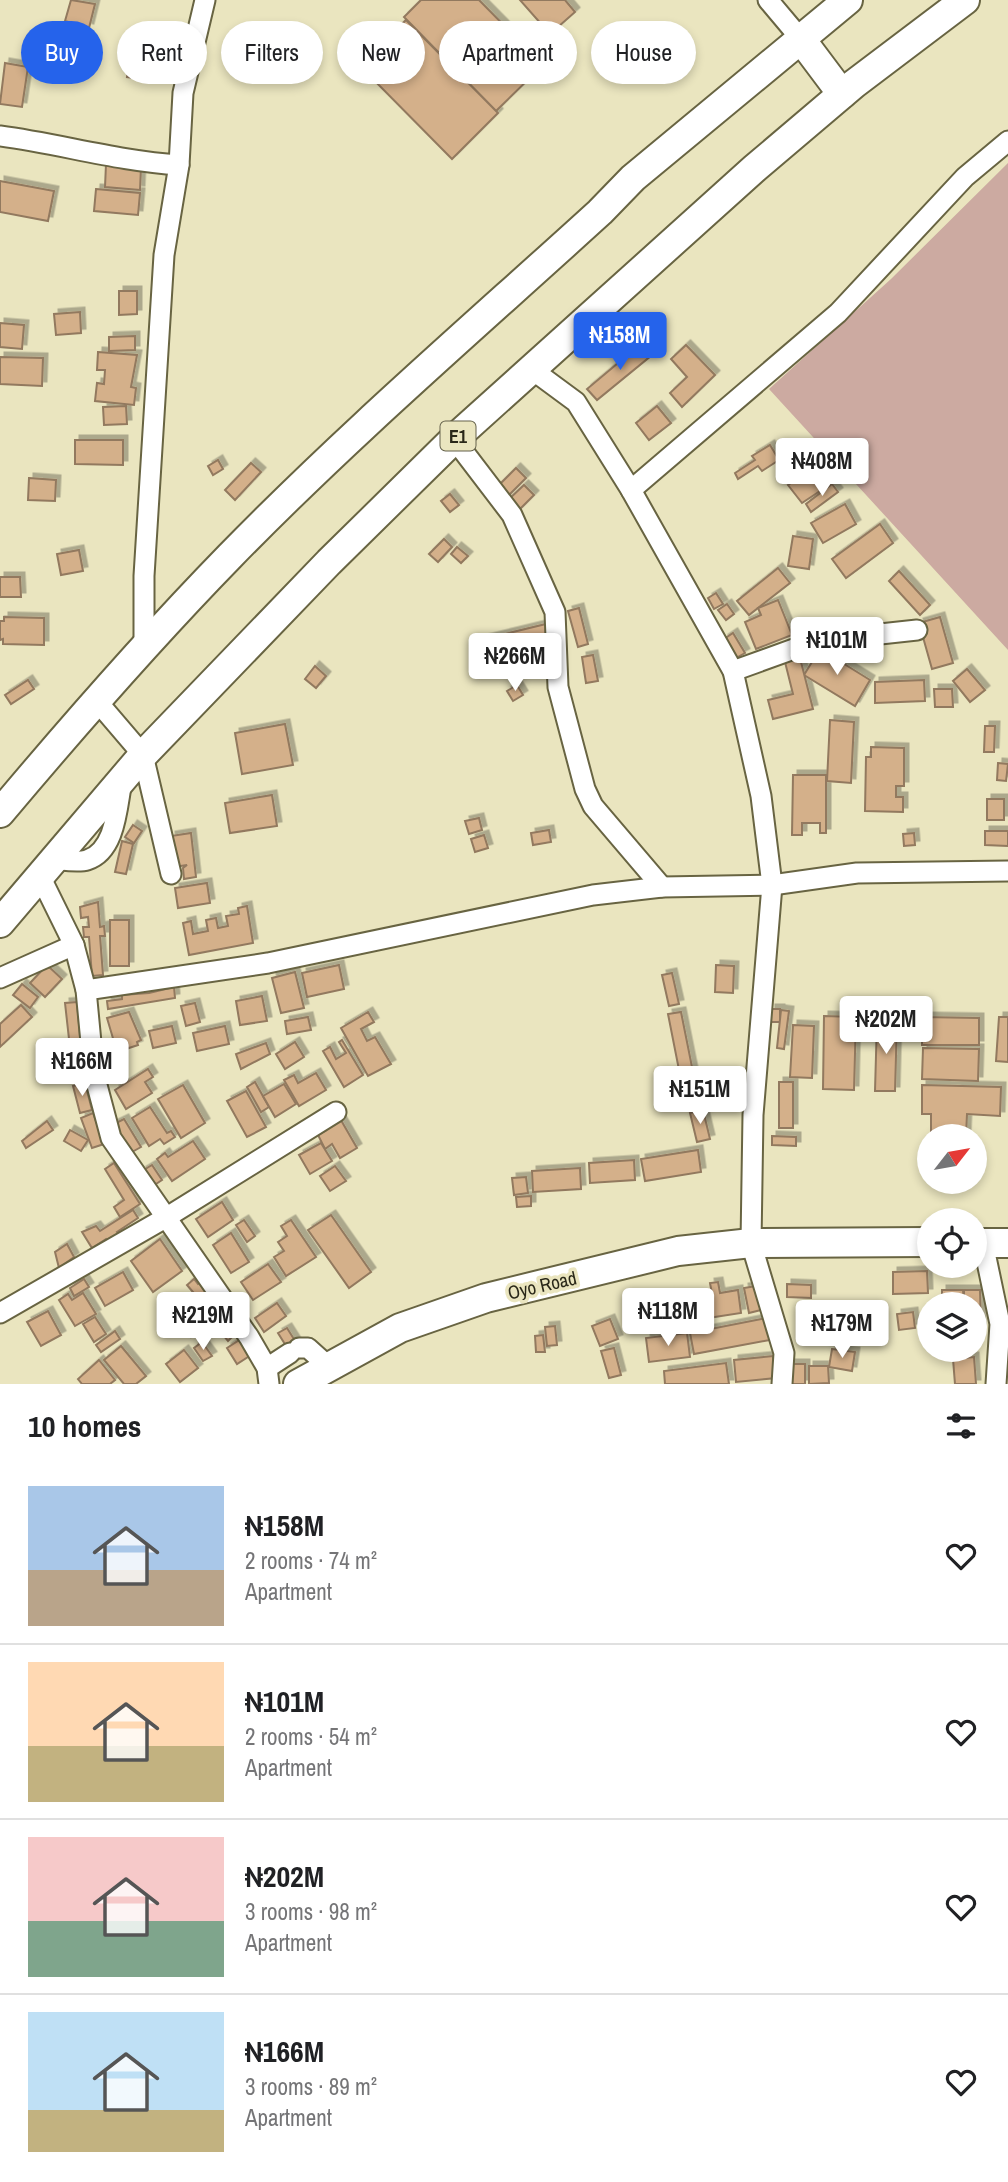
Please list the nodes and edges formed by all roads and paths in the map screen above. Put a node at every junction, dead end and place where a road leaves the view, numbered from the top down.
1 (205, 0) edge
2 (768, 0) edge
3 (848, 0) edge
4 (965, 0) edge
5 (800, 38) junction
6 (842, 94) junction
7 (0, 136) edge
8 (1008, 141) edge
9 (179, 165) junction
10 (534, 371) junction
11 (454, 439) junction
12 (631, 490) junction
13 (918, 630) dead end
14 (144, 646) junction
15 (733, 671) junction
16 (96, 700) junction
17 (143, 755) junction
18 (0, 813) edge
19 (46, 866) junction
20 (1008, 871) edge
21 (172, 874) dead end
22 (772, 885) junction
23 (662, 887) junction
24 (0, 923) edge
25 (74, 945) junction
26 (0, 978) edge
27 (86, 990) junction
28 (336, 1112) dead end
29 (167, 1217) junction
30 (917, 1242) edge
31 (751, 1243) junction
32 (989, 1243) edge
33 (0, 1313) edge
34 (328, 1366) junction
35 (268, 1376) edge
36 (298, 1384) edge
37 (782, 1384) edge
38 (996, 1384) edge

1 - 9 street
2 - 5 street
3 - 5 highway
4 - 6 highway, E1
5 - 6 highway
5 - 14 highway
6 - 10 highway, E1
7 - 9 street
8 - 12 street
9 - 14 street
10 - 11 highway, E1
10 - 12 street
11 - 17 highway, E1
11 - 23 street
12 - 15 street
13 - 15 street
14 - 16 highway
15 - 22 street
16 - 17 street
16 - 18 highway
17 - 19 highway, E1
17 - 21 street
19 - 24 highway, E1
19 - 25 street
20 - 22 street
22 - 23 street
22 - 31 street
23 - 27 street
25 - 26 street
25 - 27 street
27 - 29 street
28 - 29 street
29 - 33 street
29 - 35 street
30 - 31 highway, Oyo Road
31 - 34 highway, Oyo Road
31 - 37 street
32 - 38 street
34 - 35 street
34 - 36 highway, Oyo Road

